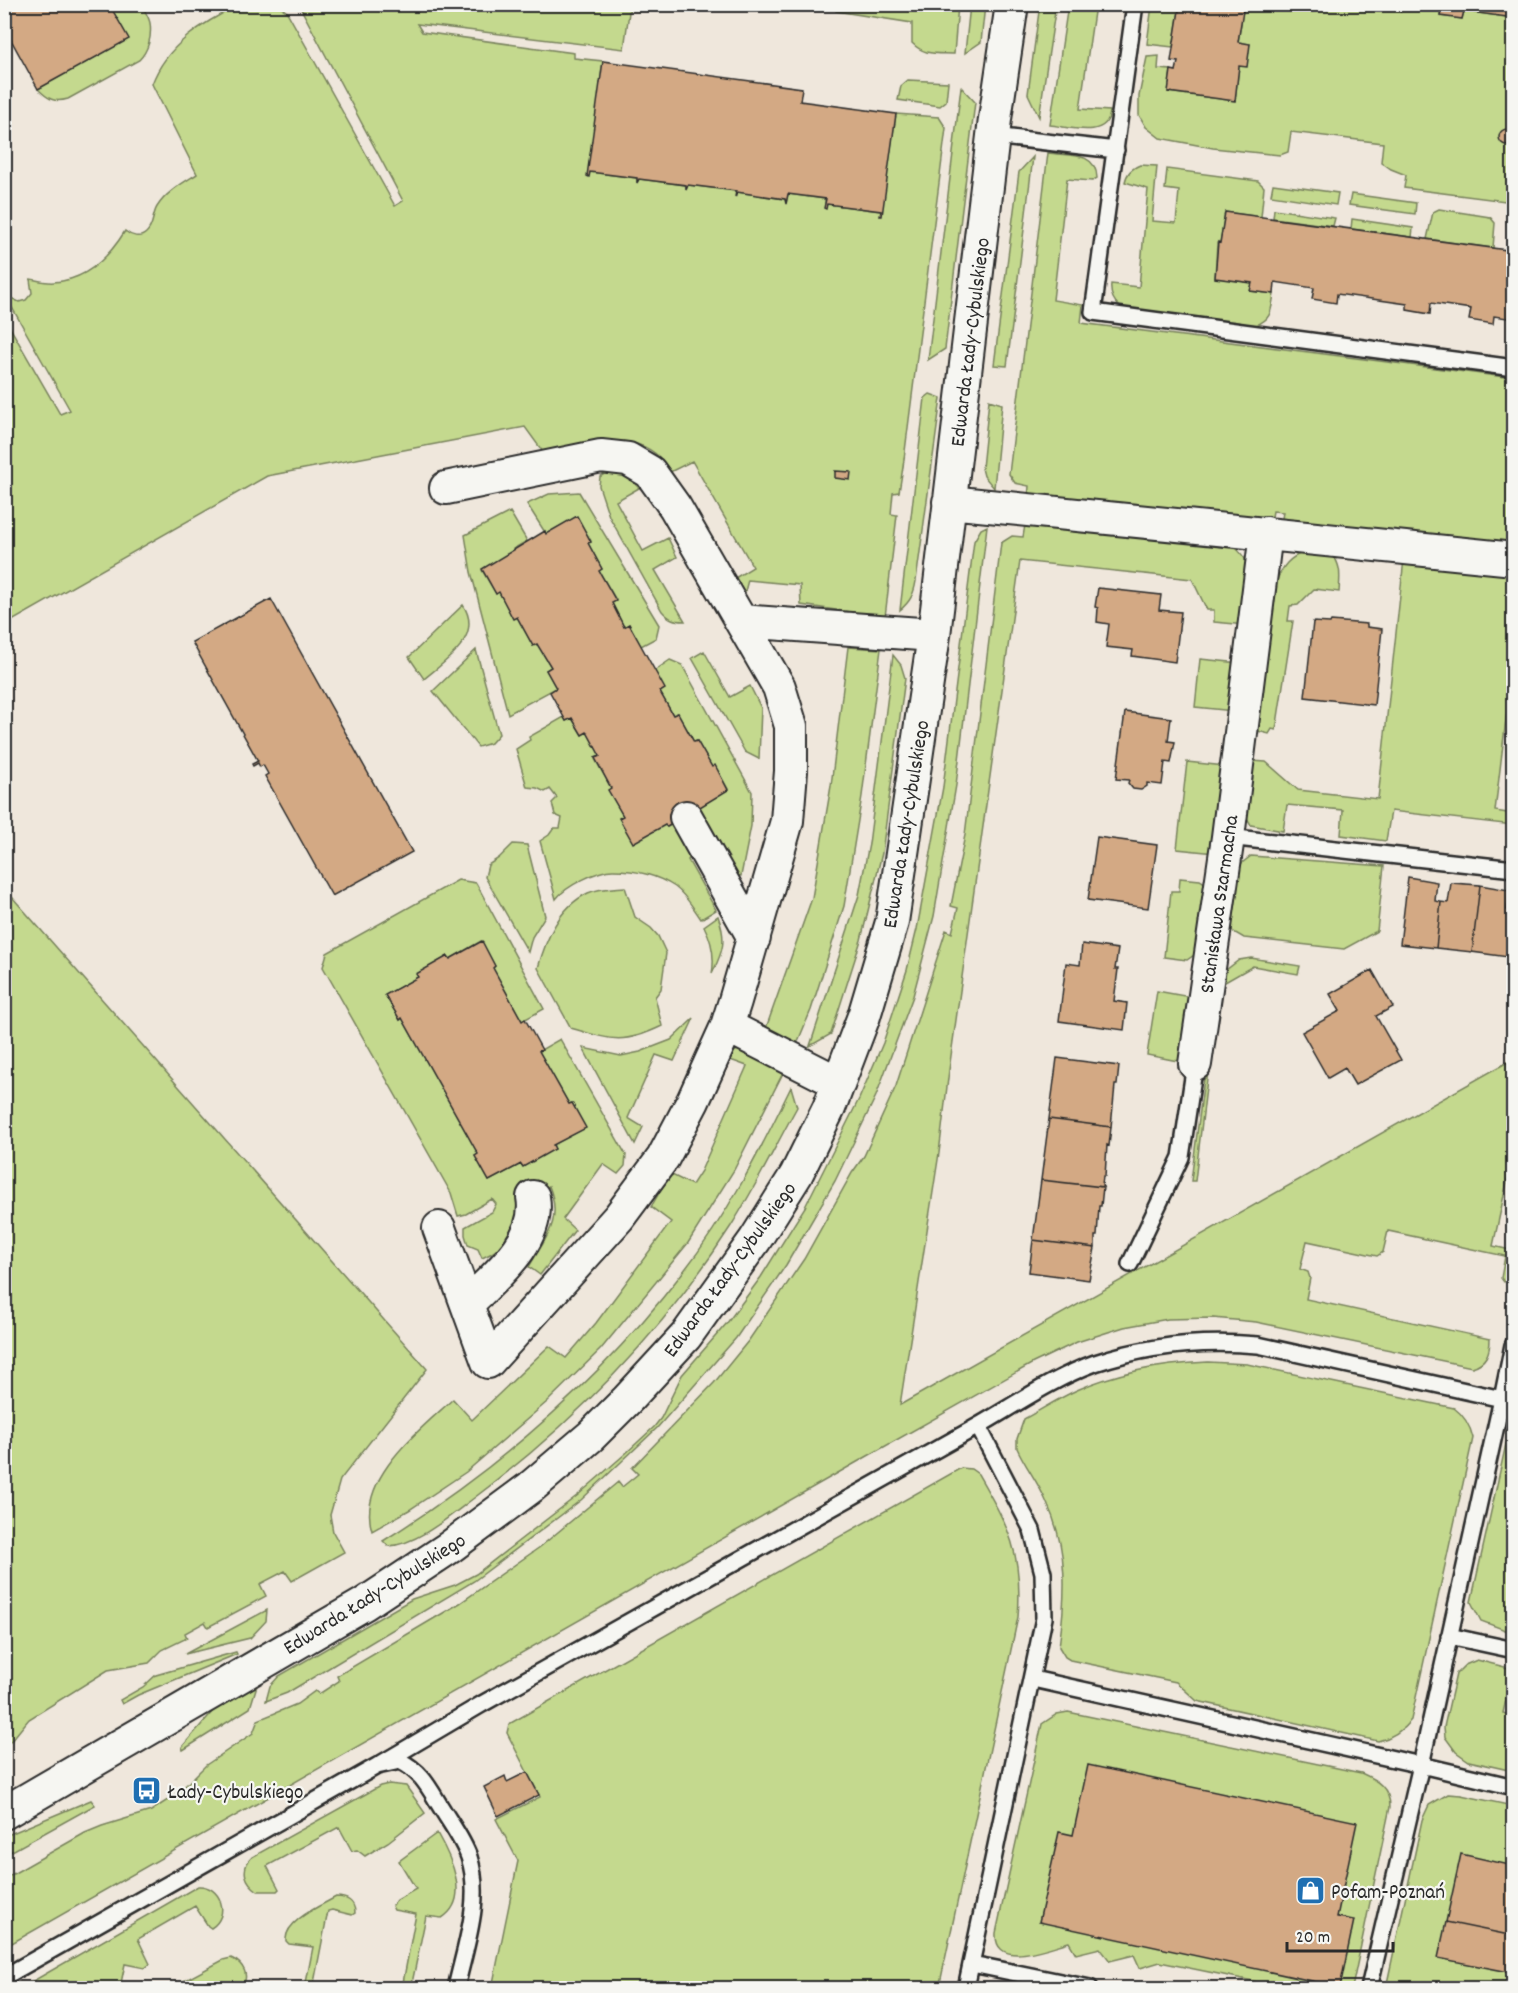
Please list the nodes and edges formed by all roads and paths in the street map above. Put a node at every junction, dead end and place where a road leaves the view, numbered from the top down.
1 (1012, 4) edge
2 (1136, 4) edge
3 (993, 136) junction
4 (1116, 150) junction
5 (1514, 368) edge
6 (446, 488) dead end
7 (949, 502) junction
8 (1266, 533) junction
9 (1514, 559) edge
10 (741, 621) junction
11 (934, 635) junction
12 (686, 817) dead end
13 (1228, 837) junction
14 (1514, 869) edge
15 (754, 938) junction
16 (727, 1026) junction
17 (1194, 1064) joint
18 (839, 1083) junction
19 (533, 1197) dead end
20 (439, 1228) dead end
21 (1130, 1264) dead end
22 (467, 1304) junction
23 (1513, 1345) edge
24 (1508, 1400) edge
25 (978, 1426) junction
26 (1449, 1636) junction
27 (1514, 1650) edge
28 (1033, 1679) junction
29 (377, 1766) junction
30 (1421, 1766) junction
31 (1514, 1786) edge
32 (4, 1813) edge
33 (972, 1964) junction
34 (4, 1977) edge
35 (456, 1989) edge
36 (966, 1989) edge
37 (1090, 1989) edge
38 (1369, 1989) edge

1 - 3 street, Edwarda Łady-Cybulskiego
2 - 4 lane
3 - 4 lane
3 - 7 street, Edwarda Łady-Cybulskiego
4 - 5 lane
6 - 10 street
7 - 8 street
7 - 11 street, Edwarda Łady-Cybulskiego
8 - 9 street
8 - 13 street, Stanisława Szarmacha
10 - 11 street
10 - 15 street
11 - 18 street, Edwarda Łady-Cybulskiego
12 - 15 street
13 - 14 lane
13 - 17 street, Stanisława Szarmacha
15 - 16 street
16 - 18 street
16 - 22 street
17 - 21 lane, Stanisława Szarmacha
18 - 32 street, Edwarda Łady-Cybulskiego
19 - 22 street
20 - 22 street
23 - 24 lane
24 - 25 lane
24 - 26 lane
25 - 28 lane
25 - 29 lane
26 - 27 lane
26 - 30 lane
28 - 30 lane
28 - 33 lane
29 - 34 lane
29 - 35 lane
30 - 31 lane
30 - 38 lane
33 - 36 lane
33 - 37 lane

